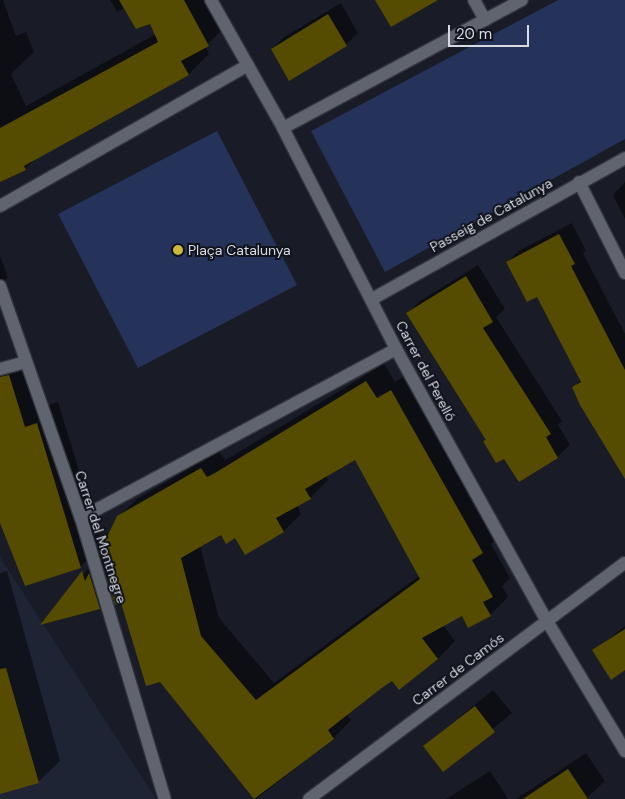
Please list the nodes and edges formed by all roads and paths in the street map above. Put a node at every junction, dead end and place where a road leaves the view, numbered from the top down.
1 (211, 0) edge
2 (474, 0) edge
3 (522, 0) edge
4 (485, 20) junction
5 (248, 65) junction
6 (283, 128) junction
7 (625, 158) edge
8 (579, 182) junction
9 (0, 206) edge
10 (625, 273) edge
11 (0, 286) edge
12 (372, 298) junction
13 (396, 349) junction
14 (26, 362) junction
15 (0, 369) edge
16 (81, 518) junction
17 (625, 563) edge
18 (547, 620) junction
19 (625, 751) edge
20 (165, 799) edge
21 (309, 799) edge

1 - 5 street, Carrer del Perelló
2 - 4 street
3 - 4 street
4 - 6 street
5 - 6 street, Carrer del Perelló
5 - 9 street
6 - 12 street, Carrer del Perelló
7 - 8 street, Passeig de Catalunya
8 - 10 street
8 - 12 street, Passeig de Catalunya
11 - 14 street, Carrer del Montnegre
12 - 13 street, Carrer del Perelló
13 - 16 street
13 - 18 street, Carrer del Perelló
14 - 15 street
14 - 16 street, Carrer del Montnegre
16 - 20 street, Carrer del Montnegre
17 - 18 street, Carrer de Camós
18 - 19 street, Carrer del Perelló
18 - 21 street, Carrer de Camós

